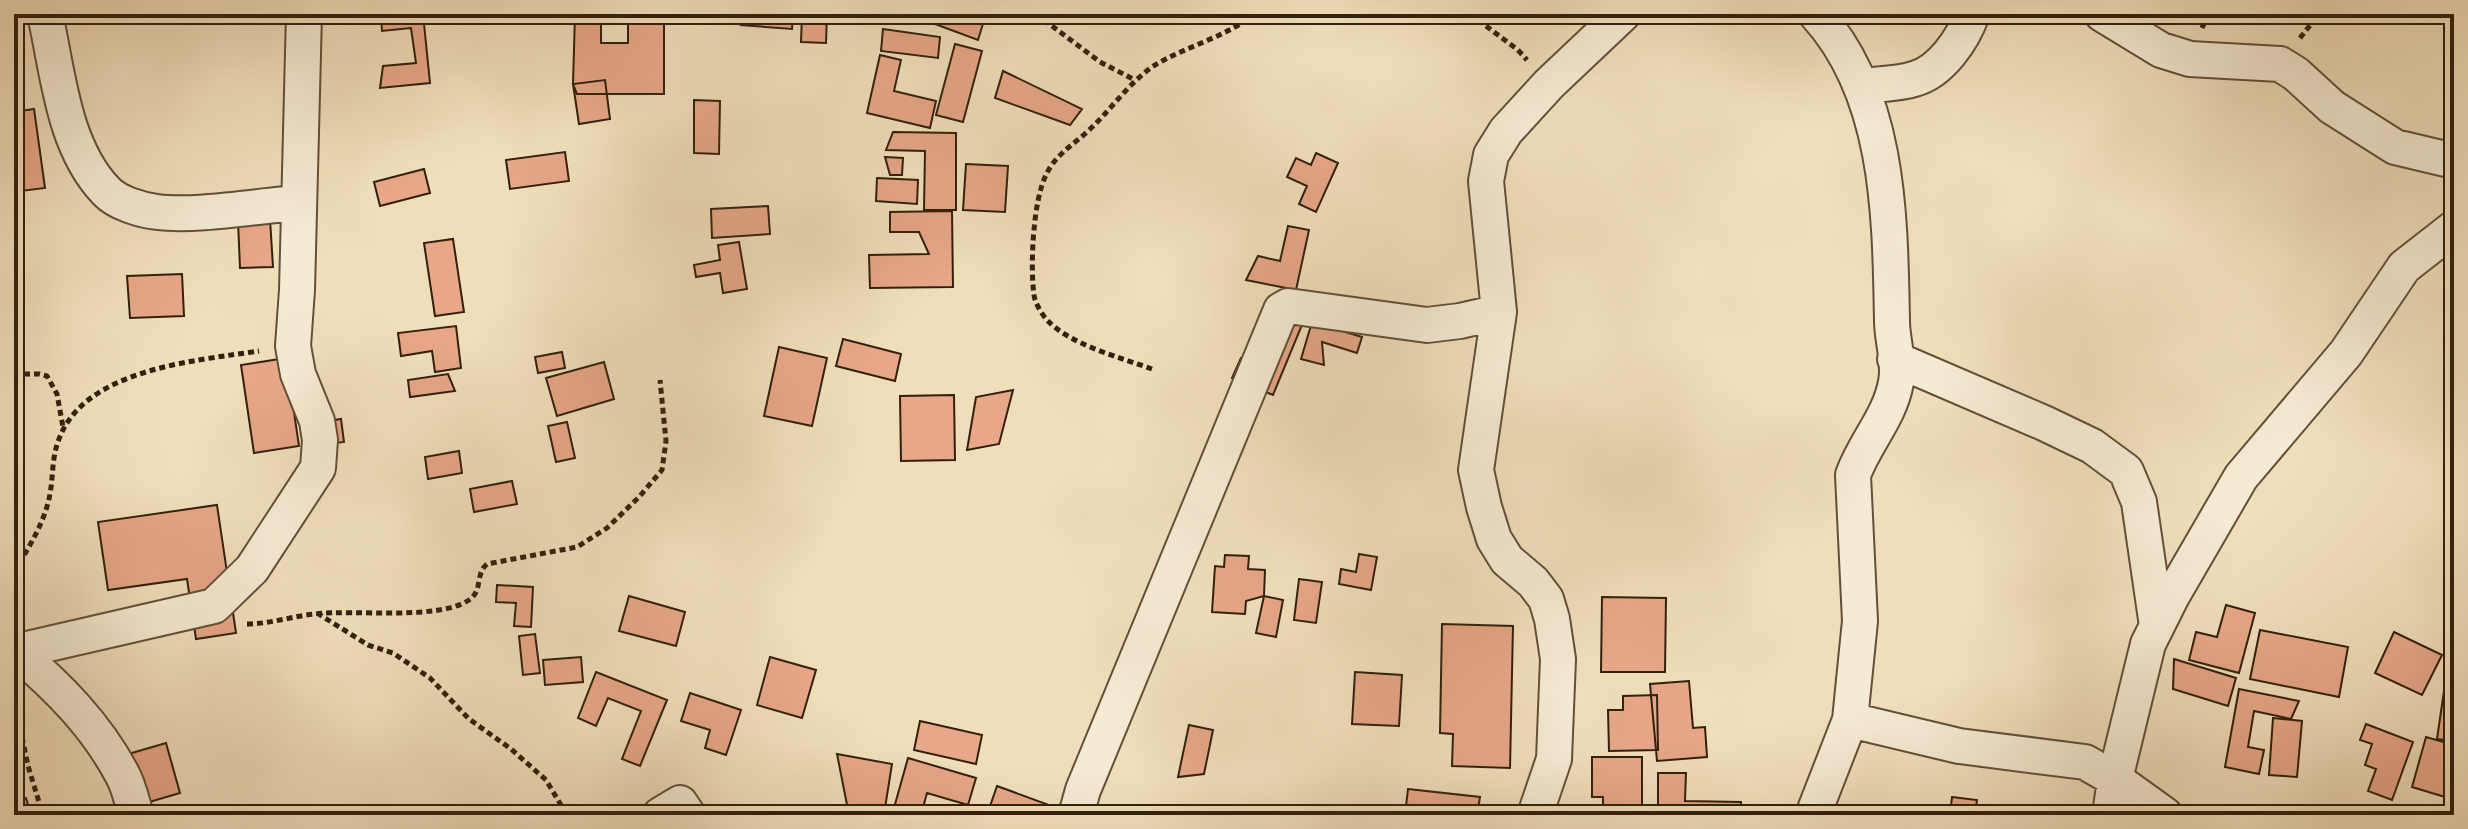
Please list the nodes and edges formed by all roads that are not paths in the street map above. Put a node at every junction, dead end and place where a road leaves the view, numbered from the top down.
1 (45, 14) edge
2 (1623, 14) edge
3 (1816, 14) edge
4 (1972, 14) edge
5 (2102, 14) edge
6 (296, 15) edge
7 (1863, 86) junction
8 (2454, 161) edge
9 (297, 203) junction
10 (2454, 228) edge
11 (1499, 312) junction
12 (1895, 359) junction
13 (2157, 626) junction
14 (16, 652) edge
15 (1850, 720) junction
16 (2115, 779) junction
17 (136, 815) edge
18 (660, 815) edge
19 (688, 815) edge
20 (1076, 815) edge
21 (1535, 815) edge
22 (1813, 815) edge
23 (2110, 815) edge
24 (2165, 815) edge

1 - 9 street
2 - 11 street
3 - 7 street
4 - 7 street
5 - 8 street
6 - 9 street
7 - 12 street
9 - 14 street
10 - 13 street
11 - 20 street
11 - 21 street
12 - 13 street
12 - 15 street
13 - 16 street
14 - 17 street
15 - 16 street
15 - 22 street
16 - 23 street
16 - 24 street
18 - 19 street

